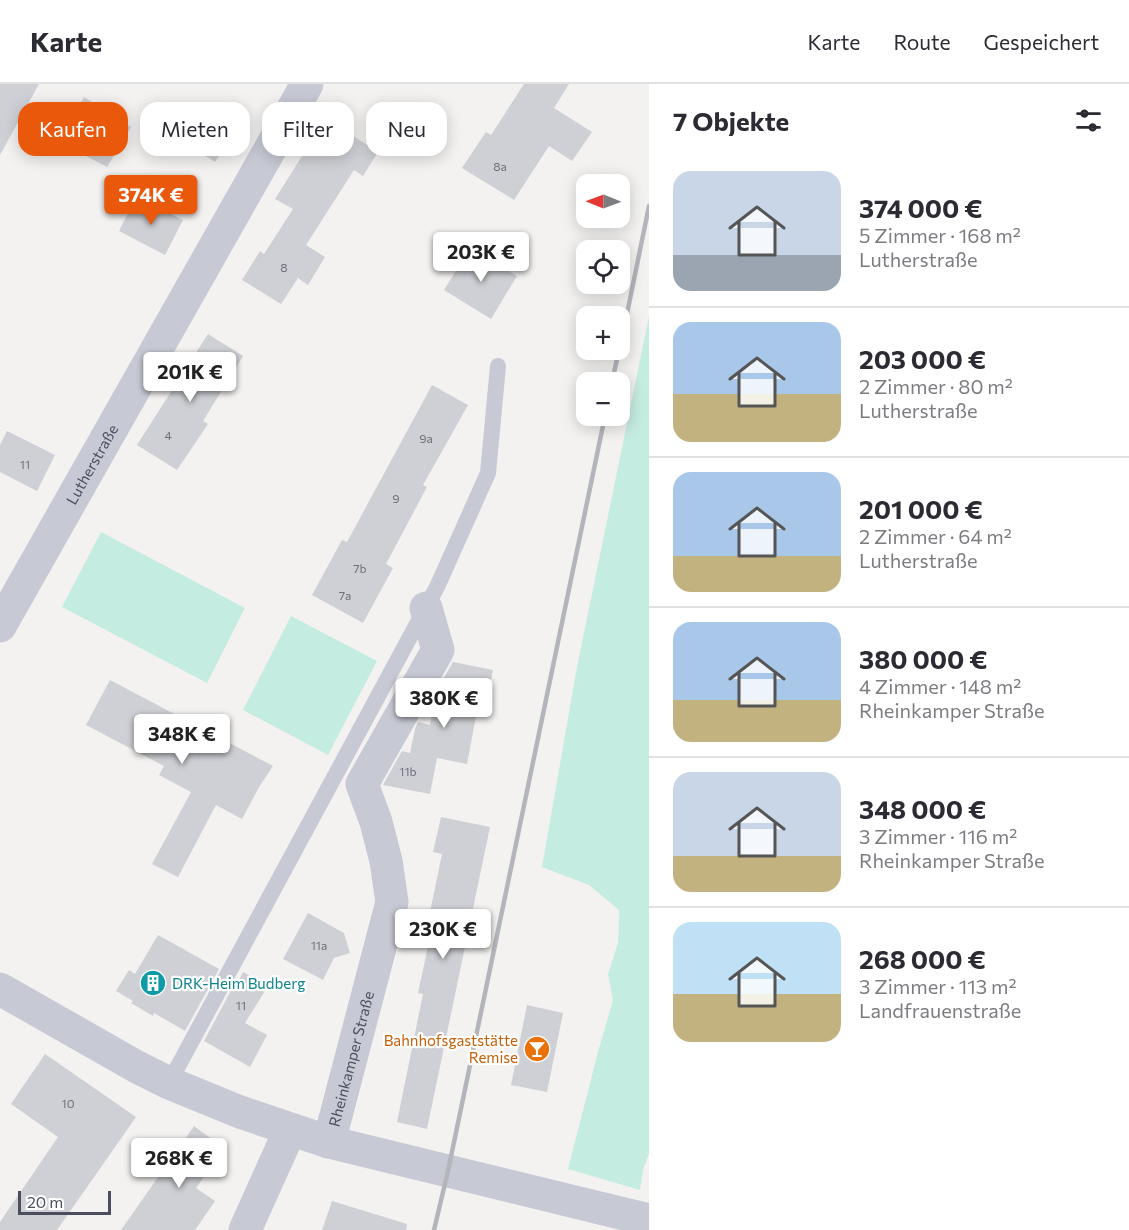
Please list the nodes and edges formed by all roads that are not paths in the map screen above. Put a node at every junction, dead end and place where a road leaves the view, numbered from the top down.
1 (307, 84) edge
2 (498, 366) dead end
3 (426, 608) junction
4 (0, 626) edge
5 (0, 989) edge
6 (169, 1083) junction
7 (290, 1130) junction
8 (329, 1142) junction
9 (649, 1220) edge
10 (245, 1230) edge

1 - 4 street, Lutherstraße
2 - 3 lane
3 - 6 lane
3 - 8 street, Rheinkamper Straße
5 - 6 street, Rheinkamper Straße
6 - 7 street, Rheinkamper Straße
7 - 8 street, Rheinkamper Straße
7 - 10 street
8 - 9 street, Rheinkamper Straße

